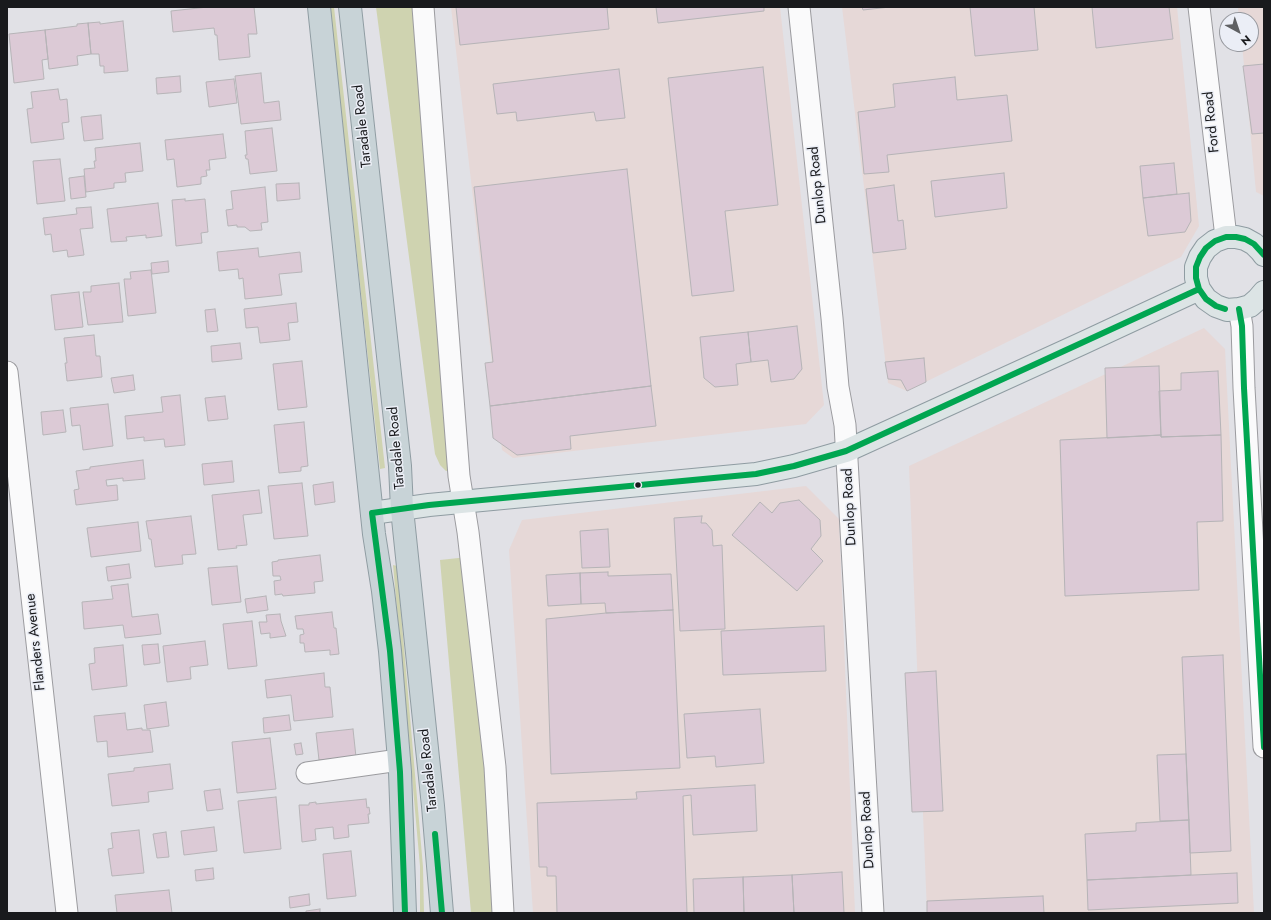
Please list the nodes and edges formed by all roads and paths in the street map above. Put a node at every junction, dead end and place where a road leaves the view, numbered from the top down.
1 (319, 7) edge
2 (350, 7) edge
3 (423, 7) edge
4 (799, 7) edge
5 (1199, 7) edge
6 (1226, 237) junction
7 (1264, 255) edge
8 (1199, 289) junction
9 (1264, 292) edge
10 (1240, 310) junction
11 (7, 372) edge
12 (846, 451) junction
13 (464, 502) junction
14 (402, 509) junction
15 (372, 513) junction
16 (1264, 747) edge
17 (399, 760) junction
18 (307, 773) dead end
19 (66, 913) edge
20 (406, 913) edge
21 (442, 913) edge
22 (503, 913) edge
23 (873, 913) edge

1 - 15 highway, Taradale Road
2 - 14 highway, Taradale Road
3 - 13 street
4 - 12 street, Dunlop Road
5 - 6 street, Ford Road
6 - 7 main road
6 - 8 main road
8 - 10 main road
8 - 12 main road
9 - 10 main road
10 - 16 street
11 - 19 street, Flanders Avenue
12 - 13 main road
12 - 23 street, Dunlop Road
13 - 14 main road
13 - 22 street
14 - 15 main road
14 - 21 highway, Taradale Road
15 - 17 highway, Taradale Road
17 - 18 street
17 - 20 highway, Taradale Road

